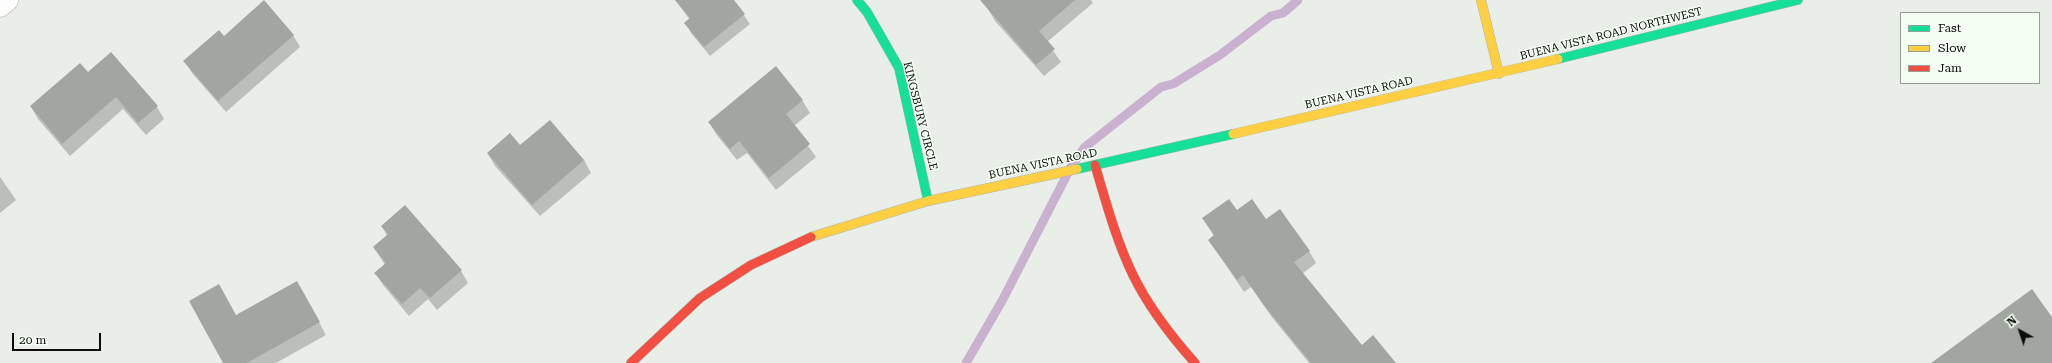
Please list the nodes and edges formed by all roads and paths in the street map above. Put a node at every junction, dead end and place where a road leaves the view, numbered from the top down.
1 (7, 0) edge
2 (857, 0) edge
3 (1481, 0) edge
4 (1798, 0) edge
5 (0, 6) edge
6 (1498, 74) junction
7 (1095, 166) junction
8 (928, 201) junction
9 (630, 363) edge
10 (1195, 363) edge

1 - 5 street
2 - 8 street, KINGSBURY CIRCLE
3 - 6 street
4 - 6 street, BUENA VISTA ROAD NORTHWEST
6 - 7 street, BUENA VISTA ROAD
7 - 8 street, BUENA VISTA ROAD
7 - 10 street
8 - 9 street, BUENA VISTA ROAD

